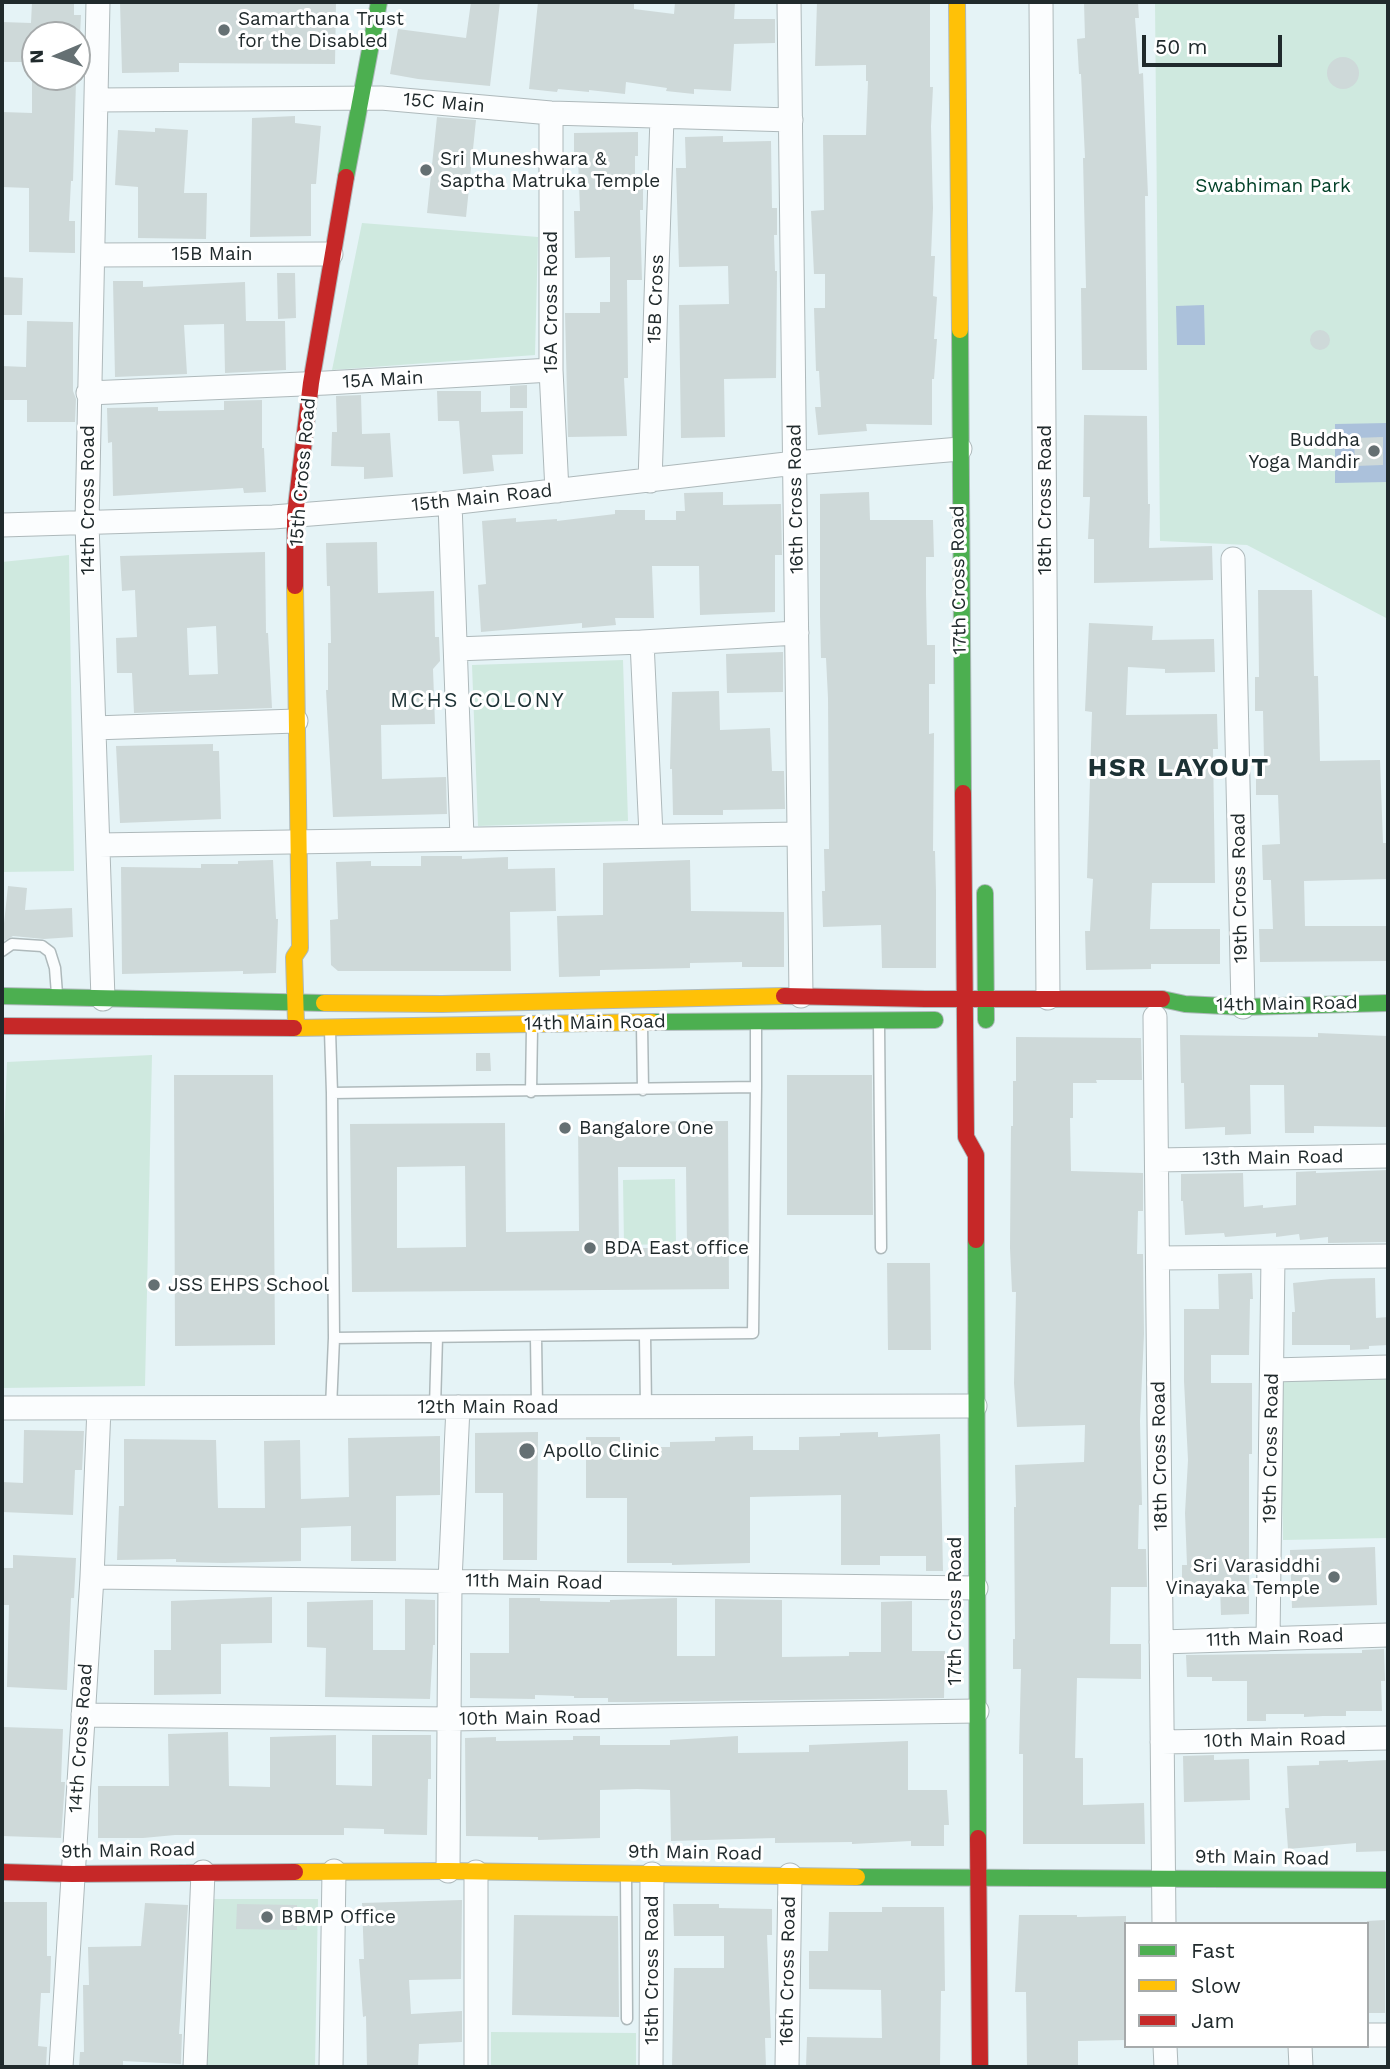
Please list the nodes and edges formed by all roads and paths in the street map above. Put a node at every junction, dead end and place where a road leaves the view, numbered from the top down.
1 (98, 2) edge
2 (379, 2) edge
3 (789, 2) edge
4 (957, 2) edge
5 (1041, 2) edge
6 (360, 99) junction
7 (96, 100) junction
8 (551, 113) junction
9 (663, 117) junction
10 (791, 120) junction
11 (331, 254) junction
12 (93, 255) junction
13 (551, 370) junction
14 (311, 383) junction
15 (88, 393) junction
16 (960, 449) junction
17 (795, 463) junction
18 (650, 481) junction
19 (557, 491) junction
20 (450, 503) junction
21 (295, 515) junction
22 (86, 523) junction
23 (2, 525) edge
24 (1233, 559) dead end
25 (797, 633) junction
26 (642, 642) junction
27 (456, 649) junction
28 (296, 721) junction
29 (94, 729) junction
30 (799, 834) junction
31 (651, 835) junction
32 (462, 838) junction
33 (298, 842) junction
34 (99, 845) junction
35 (985, 873) dead end
36 (300, 948) junction
37 (2, 951) edge
38 (310, 964) dead end
39 (311, 983) dead end
40 (2, 996) edge
41 (801, 996) junction
42 (58, 997) junction
43 (965, 998) junction
44 (987, 998) junction
45 (1048, 998) junction
46 (103, 999) junction
47 (295, 1003) junction
48 (312, 1003) junction
49 (1388, 1003) edge
50 (1185, 1004) junction
51 (1243, 1007) junction
52 (757, 1020) junction
53 (880, 1020) junction
54 (965, 1020) junction
55 (1006, 1020) dead end
56 (1151, 1021) joint
57 (642, 1022) junction
58 (2, 1026) edge
59 (532, 1026) junction
60 (986, 1027) junction
61 (296, 1028) junction
62 (322, 1028) junction
63 (756, 1087) junction
64 (643, 1090) junction
65 (531, 1092) junction
66 (332, 1093) junction
67 (987, 1137) dead end
68 (976, 1154) junction
69 (1388, 1156) edge
70 (1157, 1160) junction
71 (881, 1248) dead end
72 (1388, 1256) edge
73 (1273, 1257) junction
74 (1158, 1258) junction
75 (645, 1335) junction
76 (437, 1337) junction
77 (536, 1337) junction
78 (334, 1338) junction
79 (1388, 1367) edge
80 (1272, 1370) junction
81 (975, 1406) junction
82 (447, 1407) junction
83 (537, 1407) junction
84 (646, 1407) junction
85 (2, 1408) edge
86 (99, 1408) junction
87 (331, 1408) junction
88 (92, 1577) junction
89 (450, 1581) junction
90 (976, 1588) junction
91 (1388, 1635) edge
92 (1268, 1639) junction
93 (1161, 1642) junction
94 (977, 1711) junction
95 (83, 1715) junction
96 (449, 1719) junction
97 (1388, 1738) edge
98 (1162, 1741) junction
99 (334, 1871) junction
100 (448, 1871) junction
101 (2, 1872) edge
102 (203, 1872) junction
103 (476, 1872) junction
104 (626, 1873) junction
105 (72, 1874) junction
106 (652, 1874) junction
107 (790, 1875) junction
108 (1164, 1878) junction
109 (979, 1879) junction
110 (1388, 1880) edge
111 (1164, 1922) edge
112 (627, 2019) dead end
113 (1369, 2035) edge
114 (1388, 2035) edge
115 (1165, 2048) edge
116 (1300, 2048) edge
117 (61, 2067) edge
118 (195, 2067) edge
119 (331, 2067) edge
120 (477, 2067) edge
121 (651, 2067) edge
122 (787, 2067) edge
123 (980, 2067) edge
124 (1166, 2067) edge
125 (1301, 2067) edge

1 - 7 street, 14th Cross Road
2 - 6 street, 15th Cross Road
3 - 10 street, 16th Cross Road
4 - 16 street, 17th Cross Road
5 - 45 street, 18th Cross Road
6 - 7 street, 15C Main
6 - 8 street, 15C Main
6 - 11 street, 15th Cross Road
7 - 12 street, 14th Cross Road
8 - 9 street, 15C Main
8 - 13 street, 15A Cross Road
9 - 10 street, 15C Main
9 - 18 street, 15B Cross
10 - 17 street, 16th Cross Road
11 - 12 street, 15B Main
11 - 14 street, 15th Cross Road
12 - 15 street, 14th Cross Road
13 - 14 street, 15A Main
13 - 19 street, 15A Cross Road
14 - 15 street, 15A Main
14 - 21 street, 15th Cross Road
15 - 22 street, 14th Cross Road
16 - 17 street, 15th Main Road
16 - 43 street, 17th Cross Road
17 - 18 street, 15th Main Road
17 - 25 street, 16th Cross Road
18 - 19 street, 15th Main Road
19 - 20 street, 15th Main Road
20 - 21 street, 15th Main Road
20 - 27 street
21 - 22 street, 15th Main Road
21 - 28 street, 15th Cross Road
22 - 23 street, 15th Main Road
22 - 29 street, 14th Cross Road
24 - 51 street, 19th Cross Road
25 - 26 street
25 - 30 street, 16th Cross Road
26 - 27 street
26 - 31 street
27 - 32 street
28 - 29 street
28 - 33 street, 15th Cross Road
29 - 34 street, 14th Cross Road
30 - 31 street
30 - 41 street, 16th Cross Road
31 - 32 street
32 - 33 street
33 - 34 street
33 - 36 street, 15th Cross Road
34 - 46 street, 14th Cross Road
35 - 44 street
36 - 38 street
36 - 47 street, 15th Cross Road
37 - 42 lane
39 - 48 street
40 - 42 street, 14th Main Road
41 - 43 street, 14th Main Road
41 - 48 street, 14th Main Road
42 - 46 street, 14th Main Road
43 - 44 street, 14th Main Road
43 - 54 street, 17th Cross Road
44 - 45 street, 14th Main Road
44 - 60 street
45 - 50 street, 14th Main Road
46 - 47 street, 14th Main Road
47 - 48 street, 14th Main Road
47 - 61 street, 15th Cross Road
48 - 62 street
49 - 51 street, 14th Main Road
50 - 51 street, 14th Main Road
50 - 56 street, 14th Main Road
52 - 53 street, 14th Main Road
52 - 57 street, 14th Main Road
52 - 63 lane
53 - 54 street, 14th Main Road
53 - 71 lane
54 - 60 street, 14th Main Road
54 - 68 street, 17th Cross Road
55 - 60 street, 14th Main Road
56 - 70 street, 18th Cross Road
57 - 59 street, 14th Main Road
57 - 64 lane
58 - 61 street, 14th Main Road
59 - 62 street, 14th Main Road
59 - 65 lane
61 - 62 street, 14th Main Road
62 - 66 lane
63 - 64 lane
63 - 75 lane
64 - 65 lane
65 - 66 lane
66 - 78 lane
67 - 68 street
68 - 81 street, 17th Cross Road
69 - 70 street, 13th Main Road
70 - 74 street, 18th Cross Road
72 - 73 street
73 - 74 street
73 - 80 street, 19th Cross Road
74 - 93 street, 18th Cross Road
75 - 77 lane
75 - 84 lane
76 - 77 lane
76 - 78 lane
76 - 82 lane
77 - 83 lane
78 - 87 lane
79 - 80 street
80 - 92 street, 19th Cross Road
81 - 84 street, 12th Main Road
81 - 90 street, 17th Cross Road
82 - 83 street, 12th Main Road
82 - 87 street, 12th Main Road
82 - 89 street
83 - 84 street, 12th Main Road
85 - 86 street, 12th Main Road
86 - 87 street, 12th Main Road
86 - 88 street, 14th Cross Road
88 - 89 street, 11th Main Road
88 - 95 street, 14th Cross Road
89 - 90 street, 11th Main Road
89 - 96 street
90 - 94 street, 17th Cross Road
91 - 92 street, 11th Main Road
92 - 93 street, 11th Main Road
93 - 98 street, 18th Cross Road
94 - 96 street, 10th Main Road
94 - 109 street, 17th Cross Road
95 - 96 street, 10th Main Road
95 - 105 street, 14th Cross Road
96 - 100 street
97 - 98 street, 10th Main Road
98 - 108 street, 18th Cross Road
99 - 100 street, 9th Main Road
99 - 102 street, 9th Main Road
99 - 119 street
100 - 103 street, 9th Main Road
101 - 105 street, 9th Main Road
102 - 105 street, 9th Main Road
102 - 118 street
103 - 104 street, 9th Main Road
103 - 120 street
104 - 106 street, 9th Main Road
104 - 112 lane
105 - 117 street, 14th Cross Road
106 - 107 street, 9th Main Road
106 - 121 street, 15th Cross Road
107 - 109 street, 9th Main Road
107 - 122 street, 16th Cross Road
108 - 109 street, 9th Main Road
108 - 110 street, 9th Main Road
108 - 111 street, 18th Cross Road
109 - 123 street, 17th Cross Road
113 - 114 street
115 - 124 street
116 - 125 street

